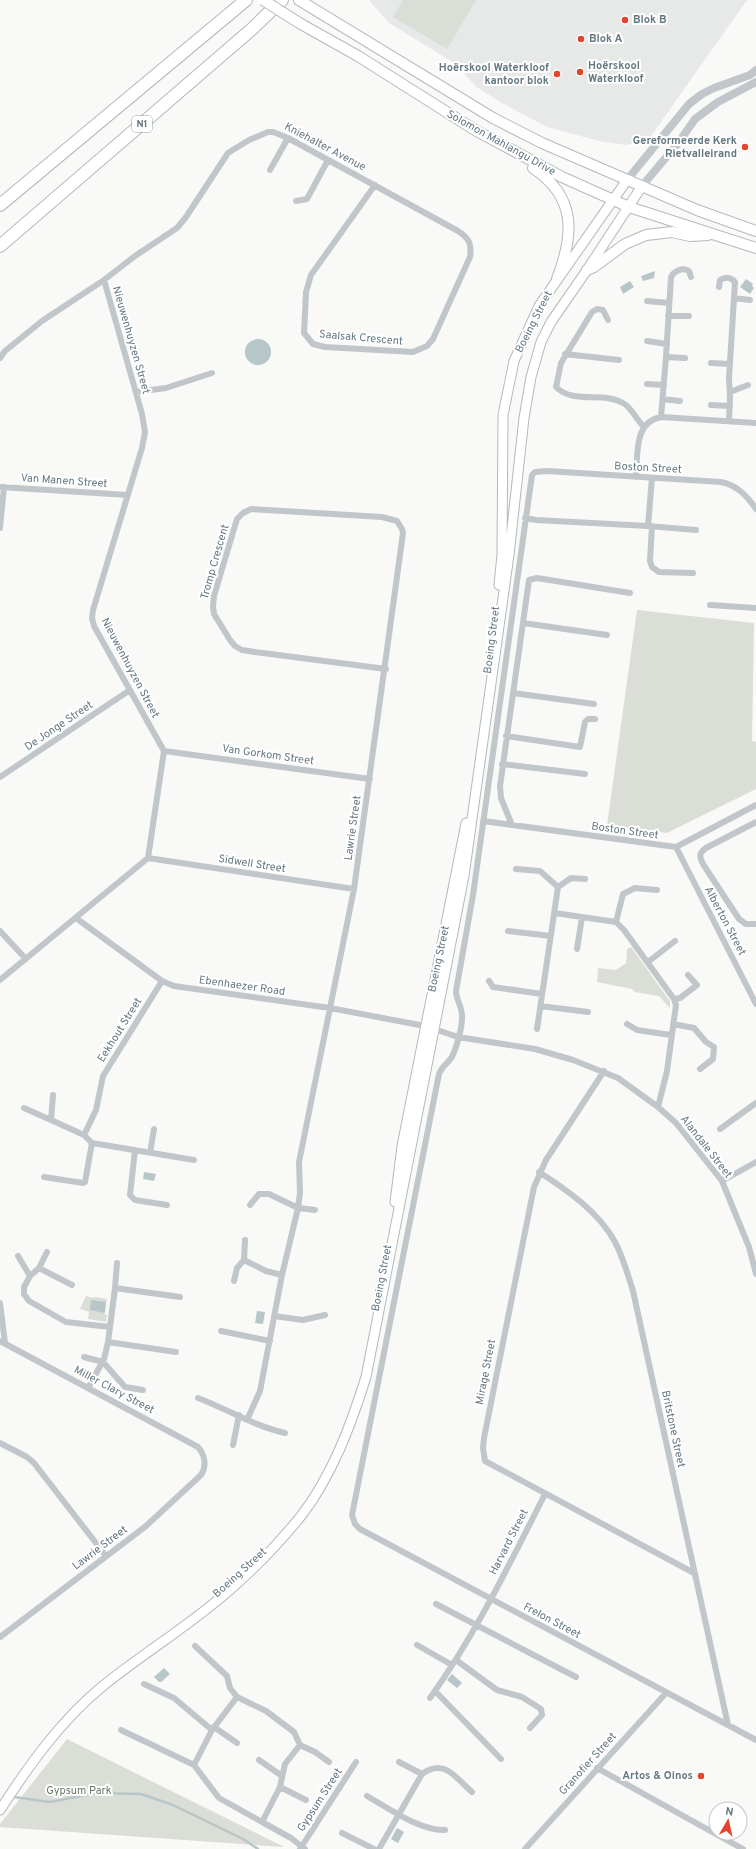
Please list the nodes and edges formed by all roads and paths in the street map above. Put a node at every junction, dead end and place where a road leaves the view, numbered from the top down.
1 (246, 0) edge
2 (263, 0) edge
3 (282, 0) edge
4 (299, 0) edge
5 (756, 70) edge
6 (756, 82) edge
7 (475, 130) junction
8 (288, 138) junction
9 (328, 160) junction
10 (270, 170) dead end
11 (627, 180) junction
12 (375, 185) junction
13 (642, 186) junction
14 (613, 200) junction
15 (296, 201) dead end
16 (0, 205) edge
17 (629, 207) junction
18 (756, 231) edge
19 (712, 234) junction
20 (470, 243) joint
21 (0, 246) edge
22 (756, 248) edge
23 (587, 270) junction
24 (691, 277) dead end
25 (557, 279) junction
26 (104, 280) junction
27 (719, 287) dead end
28 (734, 298) junction
29 (750, 300) dead end
30 (647, 301) dead end
31 (669, 303) junction
32 (668, 316) junction
33 (689, 316) dead end
34 (608, 320) dead end
35 (647, 341) dead end
36 (667, 344) junction
37 (565, 354) junction
38 (666, 357) junction
39 (0, 358) edge
40 (685, 358) dead end
41 (619, 360) dead end
42 (711, 363) dead end
43 (730, 364) junction
44 (212, 373) dead end
45 (647, 384) dead end
46 (664, 385) junction
47 (748, 385) dead end
48 (136, 392) junction
49 (730, 392) junction
50 (663, 399) junction
51 (680, 401) dead end
52 (711, 406) dead end
53 (730, 406) junction
54 (661, 417) junction
55 (729, 421) junction
56 (756, 423) edge
57 (643, 426) junction
58 (636, 477) junction
59 (531, 478) joint
60 (652, 478) junction
61 (2, 487) edge
62 (128, 495) junction
63 (756, 509) edge
64 (357, 515) joint
65 (525, 518) junction
66 (650, 526) junction
67 (0, 528) edge
68 (696, 530) dead end
69 (693, 573) dead end
70 (630, 593) dead end
71 (710, 605) dead end
72 (756, 608) edge
73 (523, 623) junction
74 (607, 634) dead end
75 (386, 669) junction
76 (130, 690) junction
77 (513, 692) junction
78 (594, 704) dead end
79 (595, 719) dead end
80 (506, 736) junction
81 (164, 751) junction
82 (502, 764) junction
83 (585, 774) dead end
84 (0, 778) edge
85 (370, 779) junction
86 (756, 805) edge
87 (483, 821) junction
88 (756, 822) edge
89 (512, 825) junction
90 (676, 847) junction
91 (148, 858) junction
92 (516, 869) dead end
93 (585, 879) dead end
94 (558, 887) junction
95 (354, 890) junction
96 (657, 890) dead end
97 (555, 913) junction
98 (582, 917) junction
99 (76, 918) junction
100 (616, 922) junction
101 (756, 924) edge
102 (0, 930) edge
103 (508, 931) dead end
104 (551, 936) junction
105 (675, 941) dead end
106 (577, 949) dead end
107 (26, 959) junction
108 (648, 962) junction
109 (688, 975) dead end
110 (0, 980) edge
111 (162, 981) junction
112 (489, 981) dead end
113 (542, 994) junction
114 (674, 999) junction
115 (756, 1004) edge
116 (541, 1006) junction
117 (330, 1008) junction
118 (588, 1012) dead end
119 (627, 1024) dead end
120 (673, 1024) junction
121 (429, 1027) junction
122 (537, 1029) dead end
123 (458, 1036) junction
124 (671, 1036) junction
125 (700, 1069) dead end
126 (604, 1071) junction
127 (53, 1095) dead end
128 (756, 1103) edge
129 (658, 1107) junction
130 (24, 1108) dead end
131 (51, 1120) junction
132 (154, 1129) dead end
133 (720, 1130) dead end
134 (84, 1135) junction
135 (92, 1142) junction
136 (135, 1150) junction
137 (150, 1153) junction
138 (194, 1160) dead end
139 (756, 1162) edge
140 (539, 1172) junction
141 (44, 1177) dead end
142 (722, 1181) junction
143 (167, 1205) dead end
144 (250, 1206) dead end
145 (298, 1208) junction
146 (315, 1210) dead end
147 (245, 1240) dead end
148 (47, 1252) dead end
149 (18, 1256) dead end
150 (244, 1260) junction
151 (117, 1263) dead end
152 (39, 1268) junction
153 (756, 1274) edge
154 (282, 1275) junction
155 (30, 1276) junction
156 (234, 1280) dead end
157 (72, 1285) dead end
158 (115, 1288) junction
159 (180, 1297) dead end
160 (0, 1303) edge
161 (274, 1316) junction
162 (325, 1316) dead end
163 (110, 1327) junction
164 (221, 1331) dead end
165 (270, 1341) junction
166 (2, 1342) edge
167 (108, 1342) junction
168 (176, 1352) dead end
169 (84, 1356) dead end
170 (103, 1362) junction
171 (88, 1388) junction
172 (143, 1390) dead end
173 (198, 1398) dead end
174 (239, 1415) junction
175 (247, 1420) junction
176 (285, 1433) dead end
177 (0, 1443) edge
178 (233, 1445) dead end
179 (205, 1469) joint
180 (545, 1494) junction
181 (352, 1508) joint
182 (106, 1556) junction
183 (694, 1573) junction
184 (491, 1599) junction
185 (436, 1604) dead end
186 (477, 1625) junction
187 (0, 1637) edge
188 (417, 1645) dead end
189 (195, 1646) dead end
190 (454, 1663) junction
191 (576, 1677) dead end
192 (144, 1684) dead end
193 (435, 1691) junction
194 (666, 1692) junction
195 (237, 1697) junction
196 (430, 1698) dead end
197 (728, 1724) junction
198 (530, 1728) dead end
199 (213, 1729) junction
200 (121, 1730) dead end
201 (756, 1740) edge
202 (236, 1743) dead end
203 (300, 1745) junction
204 (259, 1760) dead end
205 (501, 1760) dead end
206 (329, 1762) dead end
207 (356, 1762) dead end
208 (399, 1762) dead end
209 (194, 1765) junction
210 (597, 1768) junction
211 (422, 1774) junction
212 (282, 1776) junction
213 (280, 1787) junction
214 (472, 1792) dead end
215 (367, 1796) dead end
216 (0, 1800) edge
217 (306, 1800) dead end
218 (0, 1810) edge
219 (398, 1813) junction
220 (262, 1822) junction
221 (444, 1830) dead end
222 (342, 1833) dead end
223 (302, 1848) edge
224 (374, 1849) edge
225 (378, 1849) edge
226 (525, 1849) edge
227 (744, 1849) edge

1 - 16 highway, N1
2 - 7 main road, Solomon Mahlangu Drive, bridge
3 - 21 highway, N1
4 - 11 main road, Solomon Mahlangu Drive
5 - 11 street, Boeing Street
6 - 13 street, Boeing Street
7 - 14 main road, Solomon Mahlangu Drive
7 - 25 main road
8 - 9 street, Kniehalter Avenue
8 - 10 street
8 - 26 street, Kniehalter Avenue
9 - 12 street, Kniehalter Avenue
9 - 15 street
11 - 13 main road, Solomon Mahlangu Drive
11 - 14 main road, Boeing Street
12 - 20 street, Kniehalter Avenue
12 - 20 street, Saalsak Crescent
13 - 17 main road, Boeing Street
13 - 18 main road, Solomon Mahlangu Drive
14 - 17 main road, Solomon Mahlangu Drive
14 - 25 main road, Boeing Street
17 - 19 main road, Solomon Mahlangu Drive
17 - 23 main road, Boeing Street
19 - 22 main road, Solomon Mahlangu Drive
19 - 23 main road
23 - 121 main road, Boeing Street
24 - 31 street
25 - 121 main road, Boeing Street
26 - 39 street, Kniehalter Avenue
26 - 48 street, Nieuwenhuyzen Street
27 - 28 street
28 - 29 street
28 - 43 street
30 - 31 street
31 - 32 street
32 - 33 street
32 - 36 street
34 - 37 street
35 - 36 street
36 - 38 street
37 - 41 street
37 - 57 street
38 - 40 street
38 - 46 street
42 - 43 street
43 - 49 street
44 - 48 street
45 - 46 street
46 - 50 street
47 - 49 street
48 - 62 street, Nieuwenhuyzen Street
49 - 53 street
50 - 51 street
50 - 54 street
52 - 53 street
53 - 55 street
54 - 55 street
54 - 57 street
55 - 56 street
57 - 58 street
58 - 59 street, Boston Street
58 - 60 street, Boston Street
59 - 65 street, Boeing Street
60 - 63 street, Boston Street
60 - 66 street
61 - 62 street, Van Manen Street
61 - 67 street
62 - 76 street, Nieuwenhuyzen Street
64 - 75 street, Lawrie Street
64 - 75 street, Tromp Crescent
65 - 66 street
65 - 87 street, Boeing Street
66 - 68 street
66 - 69 street
70 - 73 street
71 - 72 street
73 - 74 street
73 - 77 street
75 - 85 street, Lawrie Street
76 - 81 street, Nieuwenhuyzen Street
76 - 84 street, De Jonge Street
77 - 78 street
77 - 80 street
79 - 80 street
80 - 82 street
81 - 85 street, Van Gorkom Street
81 - 91 street
82 - 83 street
82 - 89 street
85 - 95 street, Lawrie Street
86 - 90 street
87 - 89 street, Boston Street
87 - 123 street, Boeing Street
88 - 101 street
89 - 90 street, Boston Street
90 - 115 street, Alberton Street
91 - 95 street, Sidwell Street
91 - 99 street
92 - 94 street
93 - 94 street
94 - 97 street
95 - 117 street, Lawrie Street
96 - 100 street
97 - 98 street
97 - 104 street
98 - 100 street
98 - 106 street
99 - 107 street
99 - 111 street, Ebenhaezer Road
100 - 108 street
102 - 107 street
103 - 104 street
104 - 113 street
105 - 108 street
107 - 110 street
108 - 114 street
109 - 114 street
111 - 117 street, Ebenhaezer Road
111 - 134 street, Eekhout Street
112 - 113 street
113 - 116 street
114 - 120 street
116 - 118 street
116 - 122 street
117 - 121 street, Ebenhaezer Road
117 - 145 street, Lawrie Street
119 - 124 street
120 - 124 street
120 - 125 street
121 - 123 street, Alandale Street
121 - 216 main road, Boeing Street
121 - 218 main road, Boeing Street
123 - 126 street, Alandale Street
123 - 181 street, Boeing Street
124 - 129 street
126 - 129 street, Alandale Street
126 - 140 street, Mirage Street
127 - 131 street
128 - 133 street
129 - 142 street, Alandale Street
130 - 131 street
131 - 134 street
132 - 137 street
134 - 135 street
135 - 136 street
135 - 141 street
136 - 137 street
136 - 143 street
137 - 138 street
139 - 142 street
140 - 180 street, Mirage Street
140 - 183 street, Britstone Street
142 - 153 street, Alandale Street
144 - 145 street
145 - 146 street
145 - 154 street, Lawrie Street
147 - 150 street
148 - 152 street
149 - 155 street
150 - 154 street
150 - 156 street
151 - 158 street
152 - 155 street
152 - 157 street
154 - 161 street, Lawrie Street
155 - 163 street
158 - 159 street
158 - 163 street
160 - 166 street
161 - 162 street
161 - 165 street, Lawrie Street
163 - 167 street
164 - 165 street
165 - 175 street, Lawrie Street
166 - 171 street, Miller Clary Street
167 - 168 street
167 - 170 street
169 - 170 street
170 - 171 street
170 - 172 street
171 - 179 street, Miller Clary Street
173 - 174 street
174 - 175 street
174 - 178 street
175 - 176 street
177 - 182 street
179 - 182 street, Lawrie Street
180 - 183 street, Mirage Street
180 - 184 street, Harvard Street
181 - 184 street, Frelon Street
182 - 187 street, Lawrie Street
183 - 197 street, Britstone Street
184 - 186 street, Harvard Street
184 - 194 street, Frelon Street
185 - 186 street
186 - 190 street, Harvard Street
186 - 191 street
188 - 190 street
189 - 195 street
190 - 193 street, Harvard Street
190 - 198 street
192 - 199 street
193 - 196 street, Harvard Street
193 - 205 street
194 - 197 street, Frelon Street
194 - 210 street, Granofier Street
195 - 199 street
195 - 203 street
197 - 201 street, Frelon Street
199 - 202 street
199 - 209 street
200 - 209 street
203 - 206 street
203 - 212 street
204 - 212 street
207 - 223 street, Gypsum Street
208 - 211 street
209 - 220 street
210 - 226 street, Granofier Street
210 - 227 street
211 - 214 street
211 - 219 street
212 - 213 street
213 - 217 street
213 - 220 street
215 - 219 street
219 - 221 street
219 - 225 street
220 - 223 street
222 - 224 street

